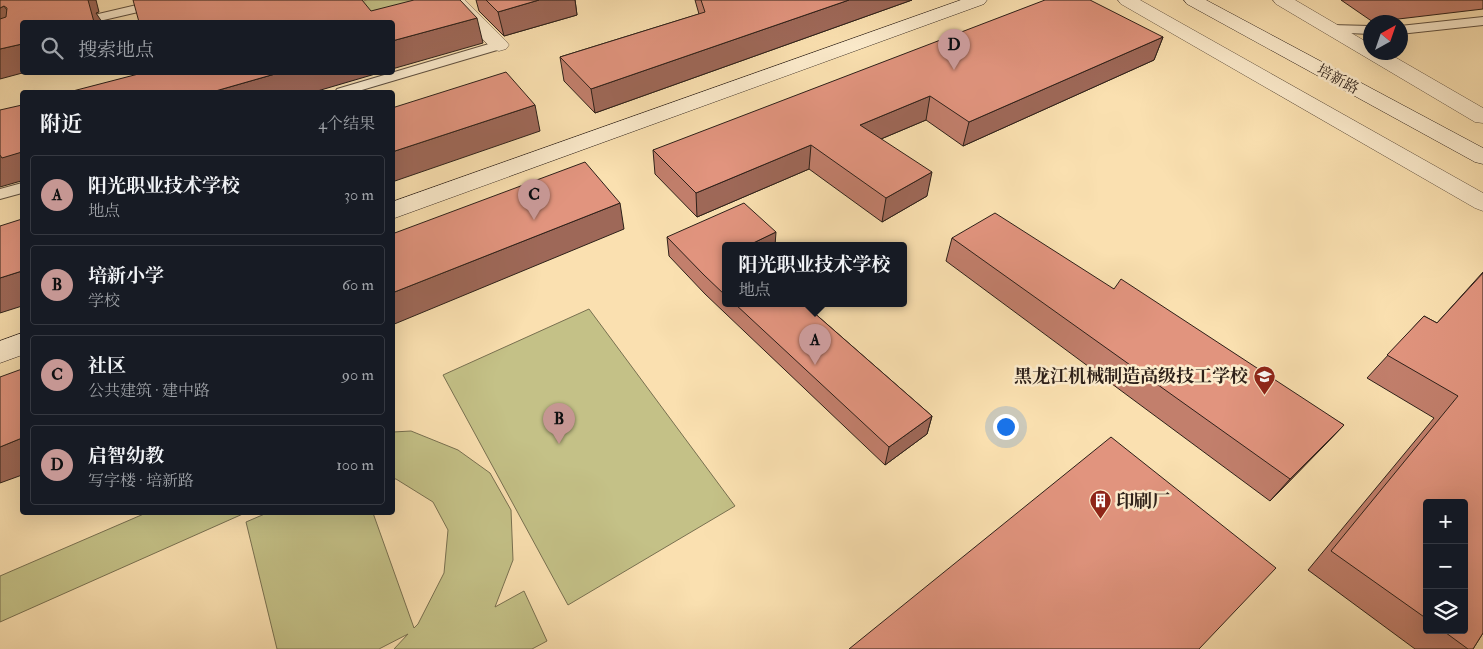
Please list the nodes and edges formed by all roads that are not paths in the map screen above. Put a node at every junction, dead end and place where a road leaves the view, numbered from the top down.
1 (173, 0) edge
2 (978, 0) edge
3 (1127, 0) edge
4 (1193, 0) edge
5 (1282, 0) edge
6 (457, 2) edge
7 (438, 11) edge
8 (89, 20) edge
9 (1483, 21) edge
10 (1331, 29) junction
11 (1408, 29) edge
12 (1363, 30) edge
13 (499, 45) joint
14 (1363, 47) edge
15 (1385, 60) edge
16 (349, 90) edge
17 (1483, 117) edge
18 (1483, 157) edge
19 (20, 189) edge
20 (0, 194) edge
21 (1483, 203) edge
22 (395, 210) edge
23 (20, 345) edge
24 (0, 352) edge

1 - 8 lane
2 - 22 street
3 - 21 street
4 - 18 street, 培新路
5 - 10 street
6 - 7 street
6 - 13 street
9 - 11 lane
10 - 12 lane
10 - 14 street
13 - 16 lane
15 - 17 street
19 - 20 lane
23 - 24 street

